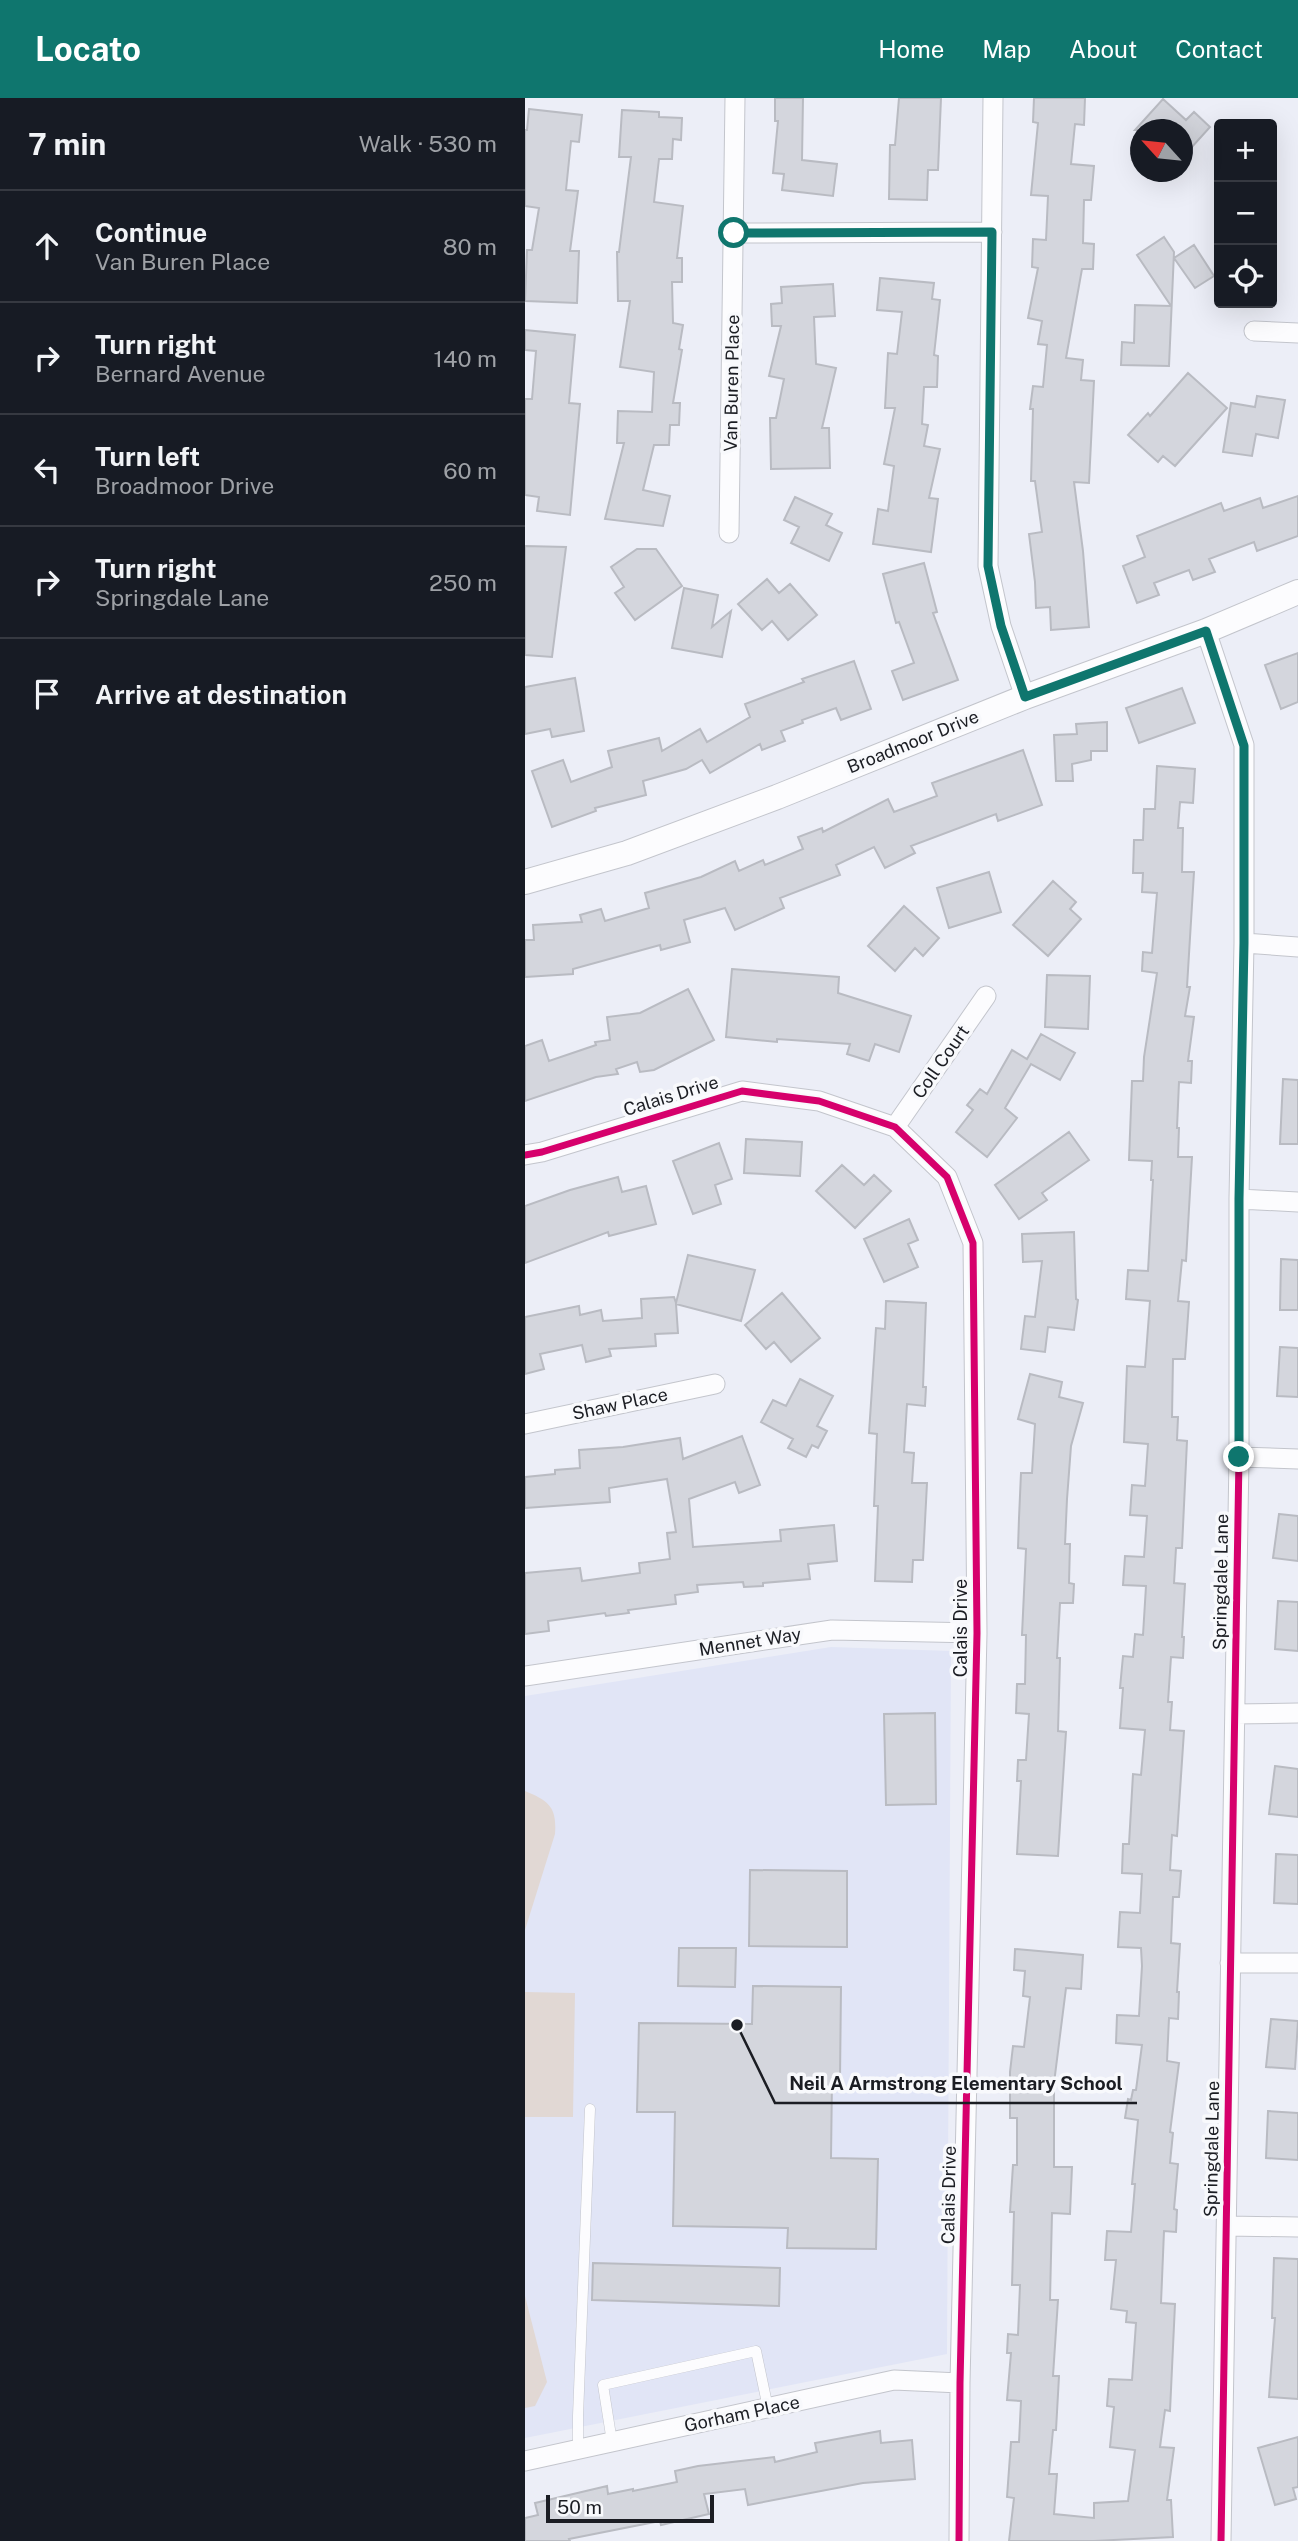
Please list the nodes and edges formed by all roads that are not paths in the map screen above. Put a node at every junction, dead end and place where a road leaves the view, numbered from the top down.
1 (735, 98) edge
2 (993, 98) edge
3 (992, 232) junction
4 (734, 233) junction
5 (1254, 331) dead end
6 (1298, 333) edge
7 (729, 533) dead end
8 (1298, 592) edge
9 (1206, 631) junction
10 (1025, 697) junction
11 (526, 878) edge
12 (1244, 943) junction
13 (1298, 947) edge
14 (986, 996) dead end
15 (895, 1127) junction
16 (525, 1155) edge
17 (1239, 1199) junction
18 (1298, 1202) edge
19 (715, 1384) dead end
20 (525, 1424) edge
21 (1239, 1457) junction
22 (1298, 1458) edge
23 (977, 1633) junction
24 (525, 1676) edge
25 (1298, 1713) edge
26 (1235, 1714) junction
27 (1230, 1963) junction
28 (1298, 1963) edge
29 (590, 2109) dead end
30 (1227, 2225) junction
31 (1298, 2227) edge
32 (960, 2383) junction
33 (768, 2408) junction
34 (612, 2442) junction
35 (579, 2449) junction
36 (525, 2461) edge
37 (959, 2541) edge
38 (1221, 2541) edge

1 - 4 street, Van Buren Place
2 - 3 street
3 - 4 street
3 - 10 street
4 - 7 street, Van Buren Place
5 - 6 street
8 - 9 street, Broadmoor Drive
9 - 10 street, Broadmoor Drive
9 - 12 street, Springdale Lane
10 - 11 street, Broadmoor Drive
12 - 13 street
12 - 17 street, Springdale Lane
14 - 15 street, Coll Court
15 - 16 street, Calais Drive
15 - 23 street, Calais Drive
17 - 18 street
17 - 21 street, Springdale Lane
19 - 20 street, Shaw Place
21 - 22 street
21 - 26 street, Springdale Lane
23 - 24 street, Mennet Way
23 - 32 street, Calais Drive
25 - 26 street
26 - 27 street, Springdale Lane
27 - 28 street
27 - 30 street, Springdale Lane
29 - 35 lane
30 - 31 street
30 - 38 street, Springdale Lane
32 - 33 street, Gorham Place
32 - 37 street, Calais Drive
33 - 34 street, Gorham Place
33 - 34 lane
34 - 35 street, Gorham Place
35 - 36 street, Gorham Place

